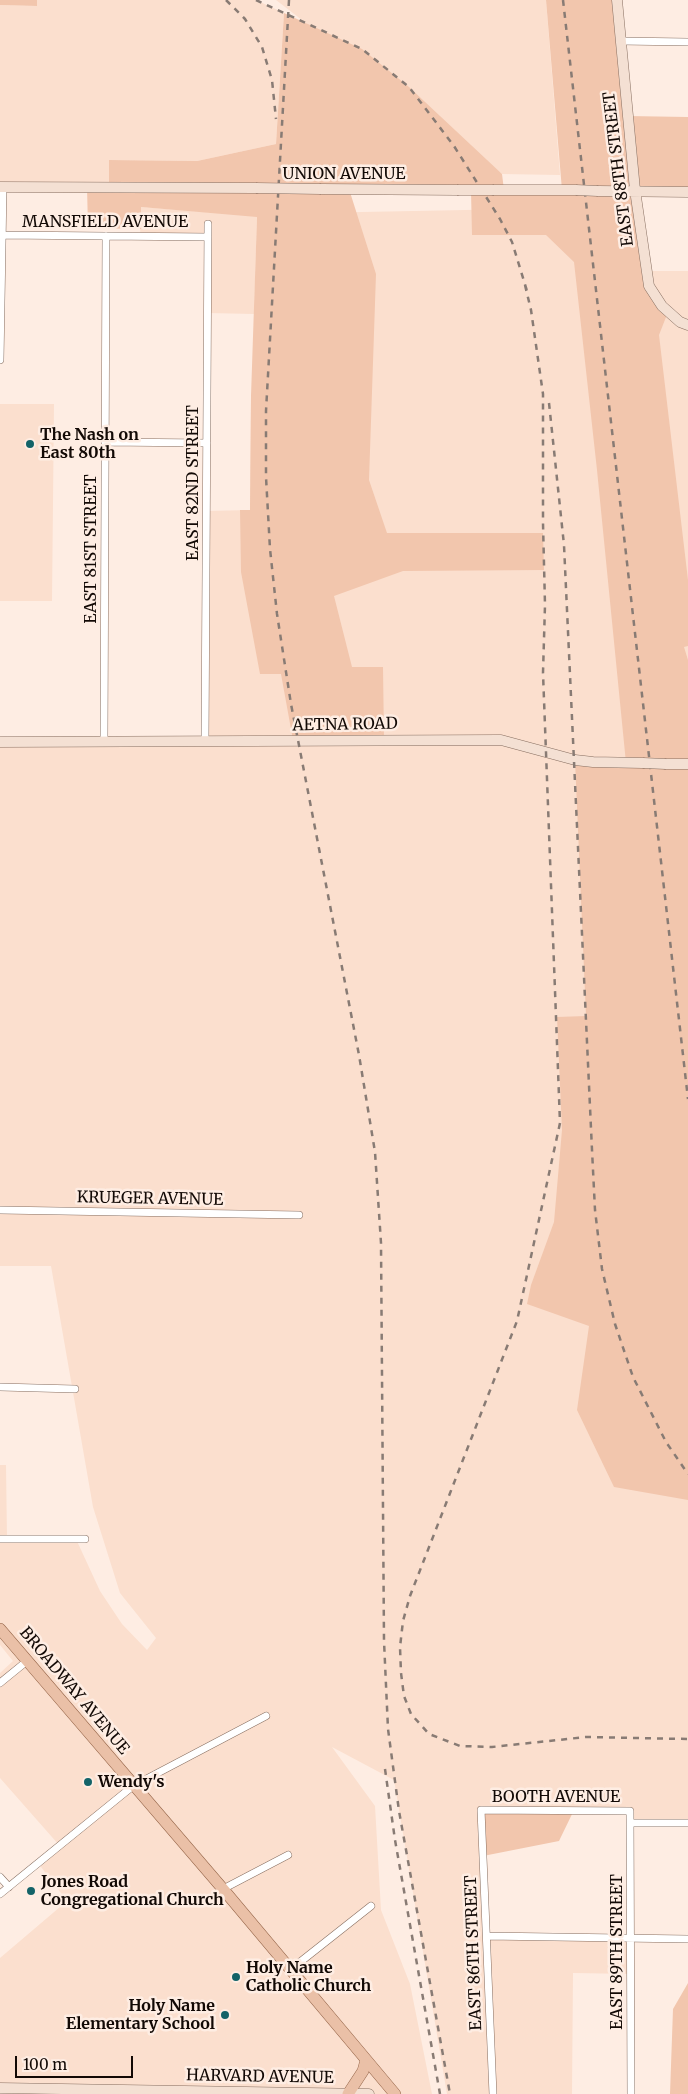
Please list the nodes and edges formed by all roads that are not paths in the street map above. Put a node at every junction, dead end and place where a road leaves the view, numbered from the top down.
1 (617, 0) edge
2 (620, 41) junction
3 (688, 42) edge
4 (1, 187) edge
5 (635, 190) junction
6 (688, 192) edge
7 (208, 224) dead end
8 (3, 235) junction
9 (106, 236) junction
10 (208, 237) junction
11 (684, 324) edge
12 (0, 360) edge
13 (105, 442) junction
14 (207, 443) junction
15 (206, 741) junction
16 (0, 742) edge
17 (104, 742) junction
18 (688, 764) edge
19 (0, 1210) edge
20 (299, 1215) dead end
21 (0, 1387) edge
22 (75, 1389) dead end
23 (0, 1539) edge
24 (84, 1539) dead end
25 (0, 1629) edge
26 (27, 1661) junction
27 (0, 1682) edge
28 (266, 1716) dead end
29 (133, 1786) junction
30 (481, 1810) joint
31 (630, 1811) joint
32 (630, 1823) junction
33 (688, 1823) edge
34 (288, 1855) dead end
35 (0, 1877) edge
36 (8, 1887) junction
37 (223, 1889) junction
38 (0, 1894) edge
39 (370, 1906) dead end
40 (487, 1936) junction
41 (631, 1938) junction
42 (688, 1939) edge
43 (290, 1970) junction
44 (366, 2060) junction
45 (0, 2088) edge
46 (136, 2092) edge
47 (242, 2093) edge
48 (288, 2094) edge
49 (348, 2094) edge
50 (370, 2094) edge
51 (395, 2094) edge
52 (493, 2094) edge
53 (631, 2094) edge

1 - 2 main road, EAST 88TH STREET
2 - 3 street
2 - 5 main road, EAST 88TH STREET
4 - 5 main road, UNION AVENUE, bridge
4 - 8 street
5 - 6 main road, UNION AVENUE
5 - 11 main road, EAST 88TH STREET
7 - 10 street, EAST 82ND STREET
8 - 9 street, MANSFIELD AVENUE
8 - 12 street
9 - 10 street, MANSFIELD AVENUE
9 - 13 street, EAST 81ST STREET
10 - 14 street, EAST 82ND STREET
13 - 14 street
13 - 17 street, EAST 81ST STREET
14 - 15 street, EAST 82ND STREET
15 - 17 main road, AETNA ROAD
15 - 18 main road, AETNA ROAD, bridge
16 - 17 main road, AETNA ROAD
19 - 20 street, KRUEGER AVENUE
21 - 22 street
23 - 24 street
25 - 26 main road, BROADWAY AVENUE
26 - 27 street
26 - 29 main road, BROADWAY AVENUE
28 - 29 street
29 - 36 street
29 - 37 main road, BROADWAY AVENUE
30 - 31 street, BOOTH AVENUE
30 - 40 street, EAST 86TH STREET
31 - 32 street, EAST 89TH STREET
32 - 33 street, BOOTH AVENUE
32 - 41 street, EAST 89TH STREET
34 - 37 street
35 - 36 street
36 - 38 street
37 - 43 main road, BROADWAY AVENUE
39 - 43 street
40 - 41 street
40 - 52 street, EAST 86TH STREET
41 - 42 street
41 - 53 street, EAST 89TH STREET
43 - 44 main road, BROADWAY AVENUE
44 - 49 main road
44 - 51 main road, BROADWAY AVENUE
45 - 46 main road, HARVARD AVENUE
46 - 47 main road, HARVARD AVENUE
47 - 48 main road, HARVARD AVENUE
48 - 49 main road, HARVARD AVENUE
49 - 50 main road, HARVARD AVENUE

